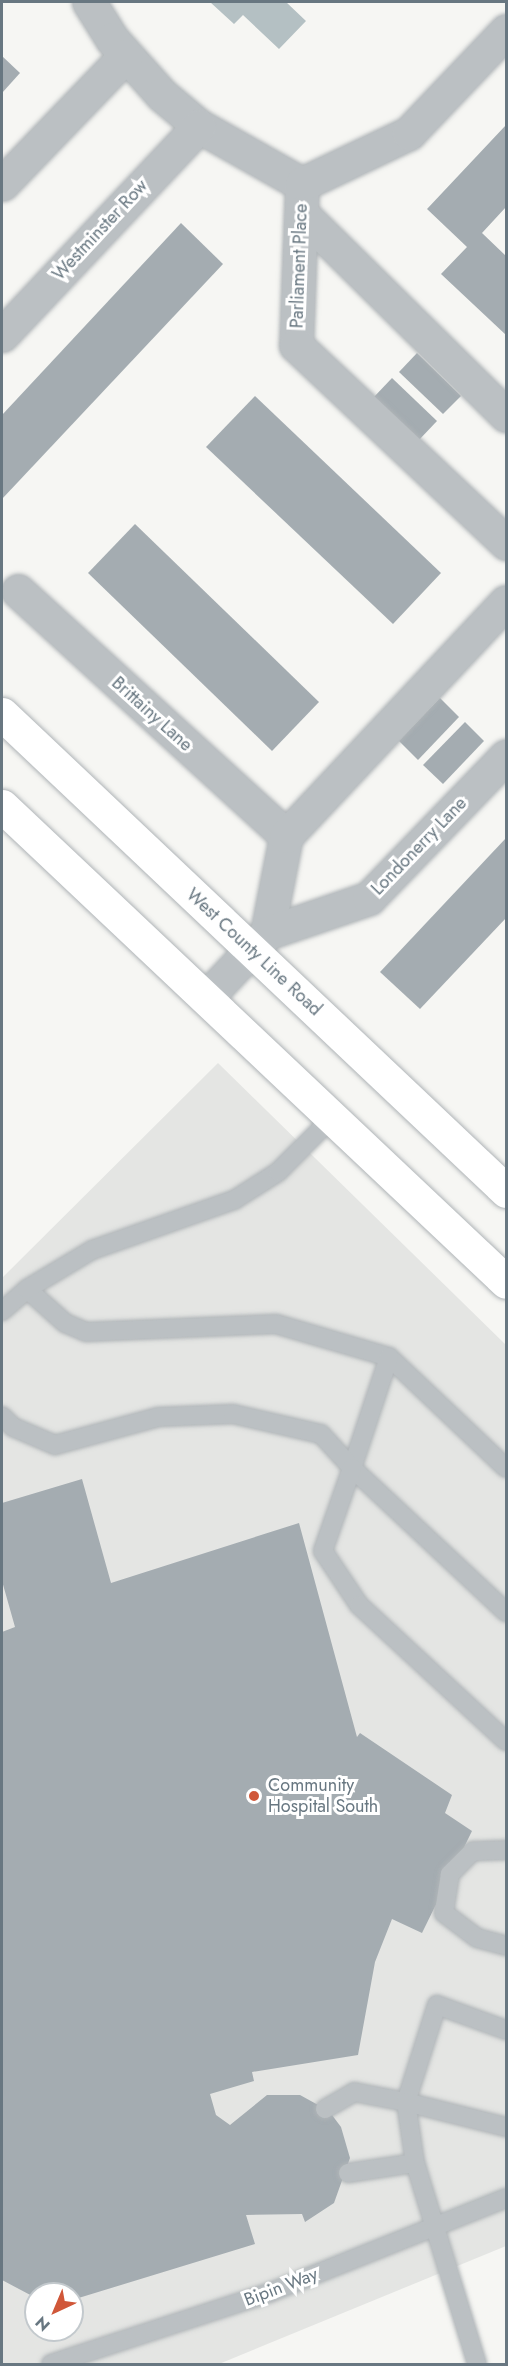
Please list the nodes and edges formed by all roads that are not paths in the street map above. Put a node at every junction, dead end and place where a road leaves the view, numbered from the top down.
1 (89, 2) edge
2 (507, 31) edge
3 (125, 56) junction
4 (199, 126) junction
5 (2, 184) edge
6 (301, 199) junction
7 (2, 335) edge
8 (507, 415) edge
9 (507, 543) edge
10 (18, 591) dead end
11 (507, 602) edge
12 (2, 714) edge
13 (507, 756) edge
14 (2, 806) edge
15 (286, 836) junction
16 (259, 941) junction
17 (206, 998) junction
18 (333, 1118) junction
19 (507, 1191) edge
20 (507, 1282) edge
21 (27, 1289) junction
22 (2, 1311) edge
23 (389, 1358) junction
24 (2, 1416) edge
25 (352, 1468) junction
26 (507, 1468) edge
27 (507, 1612) edge
28 (507, 1741) edge
29 (507, 1850) edge
30 (507, 1946) edge
31 (507, 2030) edge
32 (406, 2102) junction
33 (326, 2109) dead end
34 (507, 2127) edge
35 (415, 2163) junction
36 (348, 2173) dead end
37 (507, 2198) edge
38 (438, 2224) junction
39 (51, 2364) edge
40 (477, 2364) edge

1 - 3 street, Parliament Place
2 - 6 street
3 - 4 street, Parliament Place
3 - 5 street
4 - 6 street, Parliament Place
4 - 7 street, Westminster Row
6 - 8 street
6 - 9 street, Parliament Place
10 - 15 street, Brittainy Lane
11 - 15 street
12 - 16 main road, West County Line Road
13 - 16 street, Londonerry Lane
14 - 17 main road
15 - 16 street
16 - 17 street, Londonerry Lane
16 - 19 main road, West County Line Road
17 - 18 main road
18 - 20 main road
18 - 21 lane
21 - 22 lane
21 - 23 lane
23 - 25 lane
23 - 26 lane
24 - 25 lane
25 - 27 lane
25 - 28 lane
29 - 30 lane
31 - 32 lane
32 - 33 lane
32 - 34 lane
32 - 35 lane
35 - 36 lane
35 - 38 lane
37 - 38 lane, Bipin Way
38 - 39 lane, Bipin Way
38 - 40 lane

